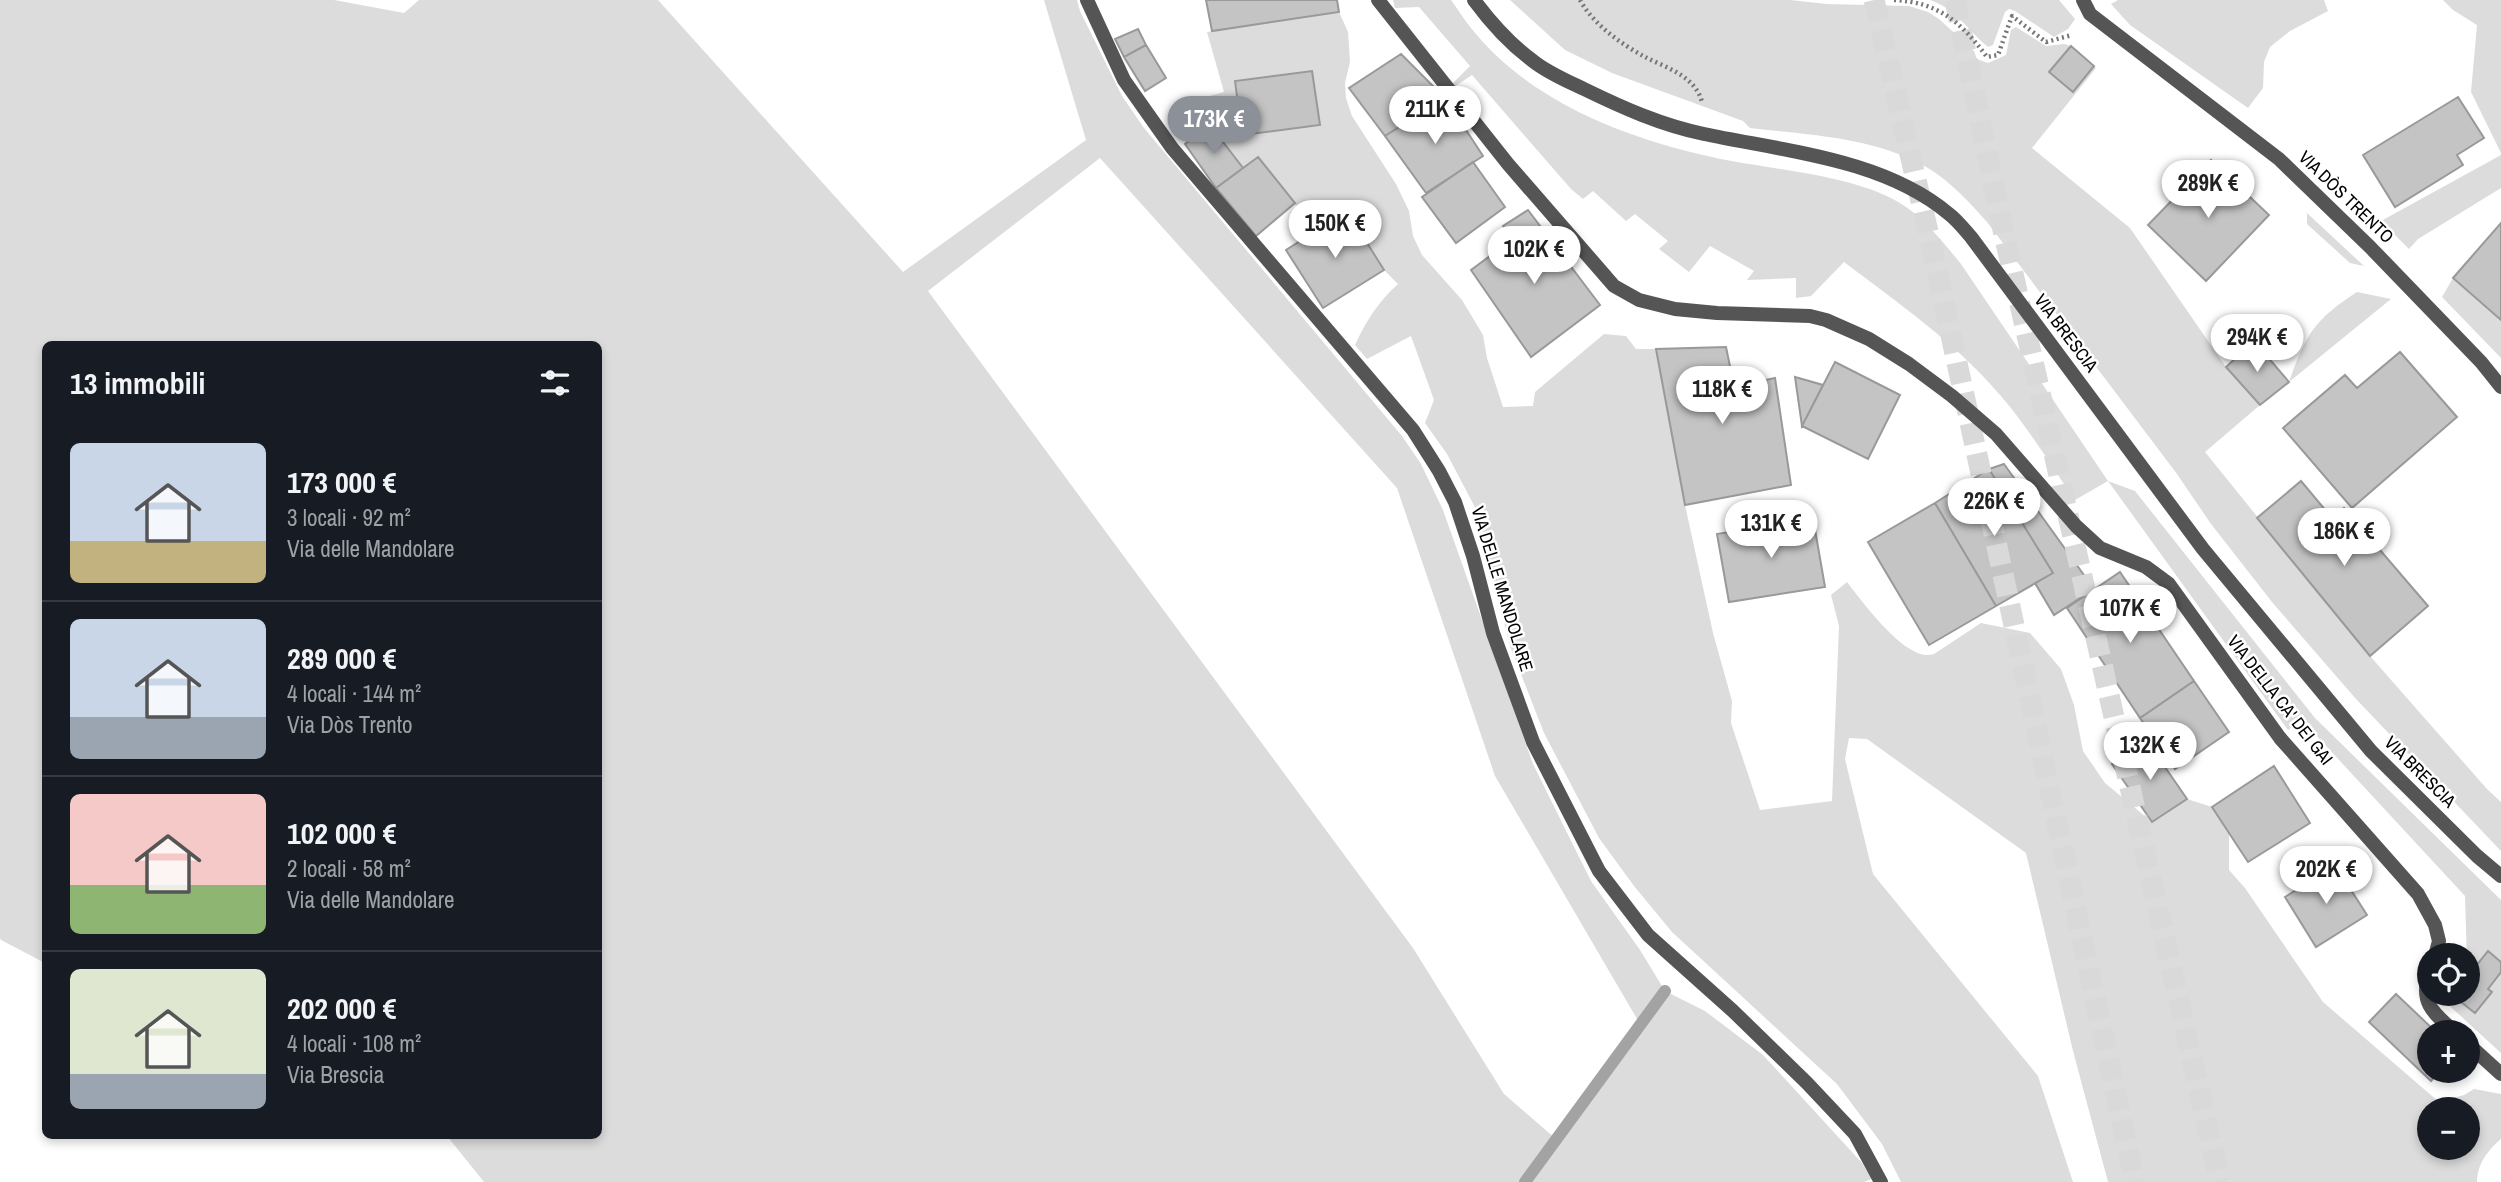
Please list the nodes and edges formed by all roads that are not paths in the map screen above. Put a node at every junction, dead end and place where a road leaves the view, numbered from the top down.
1 (1087, 0) edge
2 (1378, 0) edge
3 (1474, 0) edge
4 (2083, 0) edge
5 (2501, 387) edge
6 (2501, 876) edge
7 (2438, 943) edge
8 (2430, 1006) edge
9 (2442, 1020) edge
10 (2480, 1055) edge
11 (2501, 1074) edge
12 (1881, 1182) edge

1 - 12 street, VIA DELLE MANDOLARE
2 - 7 street, VIA DELLA CA' DEI GAI
3 - 6 street, VIA BRESCIA
4 - 5 street, VIA DÒS TRENTO
8 - 9 street
10 - 11 street

